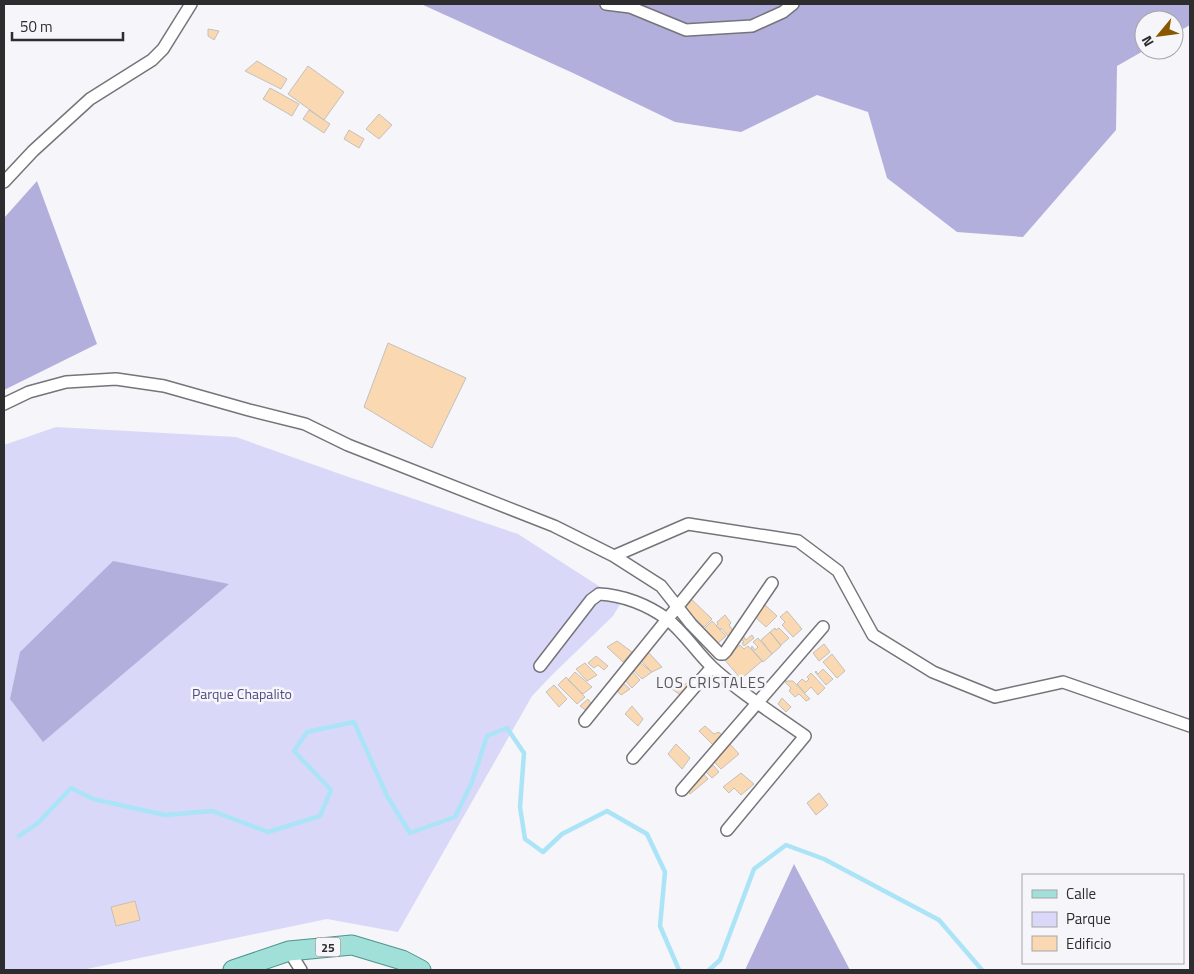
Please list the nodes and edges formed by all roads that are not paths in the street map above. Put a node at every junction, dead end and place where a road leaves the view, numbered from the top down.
1 (191, 4) edge
2 (606, 4) edge
3 (793, 4) edge
4 (4, 182) edge
5 (4, 404) edge
6 (614, 556) junction
7 (716, 559) dead end
8 (772, 583) dead end
9 (678, 606) junction
10 (667, 619) junction
11 (823, 627) dead end
12 (540, 666) dead end
13 (712, 667) junction
14 (758, 703) junction
15 (585, 721) dead end
16 (1190, 726) edge
17 (633, 758) dead end
18 (682, 790) dead end
19 (728, 830) dead end
20 (288, 951) junction
21 (233, 970) edge
22 (301, 970) edge
23 (422, 970) edge

1 - 4 street
2 - 3 street
5 - 6 street
6 - 9 street
6 - 16 street
7 - 9 street
8 - 9 street
9 - 10 street
10 - 12 street
10 - 13 street
10 - 15 street
11 - 14 street
13 - 14 street
13 - 17 street
14 - 18 street
14 - 19 street
20 - 21 main road, 25
20 - 22 street
20 - 23 main road, 25

